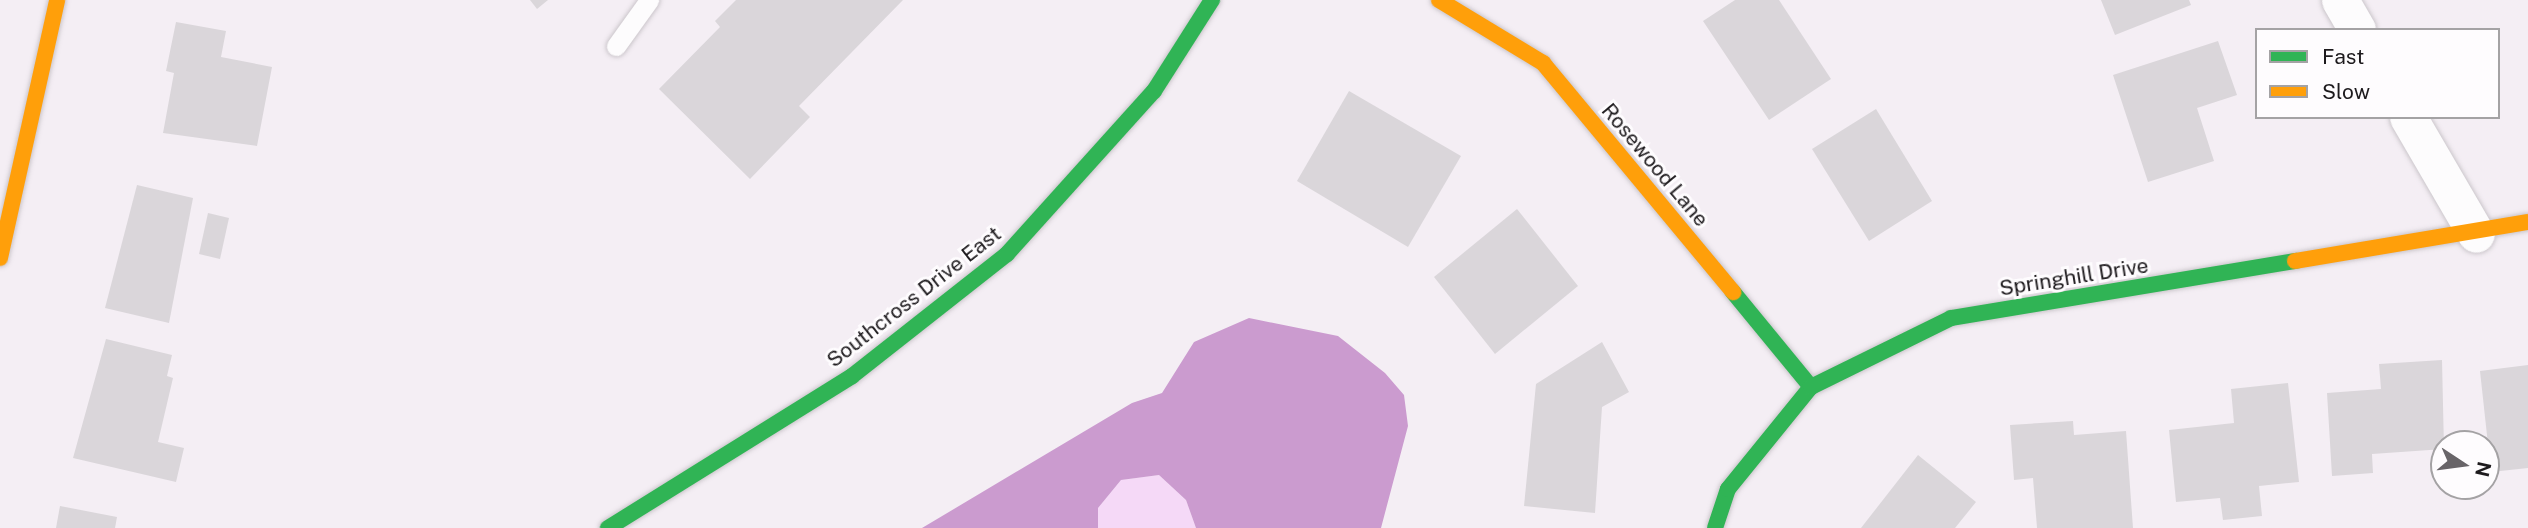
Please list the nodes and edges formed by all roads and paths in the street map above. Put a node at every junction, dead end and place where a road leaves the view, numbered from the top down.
1 (57, 0) edge
2 (649, 0) edge
3 (1212, 0) edge
4 (1439, 0) edge
5 (2340, 0) edge
6 (2356, 28) edge
7 (616, 46) dead end
8 (2409, 119) edge
9 (2528, 222) edge
10 (2476, 234) junction
11 (0, 258) edge
12 (1811, 387) junction
13 (608, 528) edge
14 (1715, 528) edge

1 - 11 street
2 - 7 lane
3 - 13 street, Southcross Drive East
4 - 12 street, Rosewood Lane
5 - 6 street
8 - 10 street
9 - 10 street, Springhill Drive
10 - 12 street, Springhill Drive
12 - 14 street, Springhill Drive

